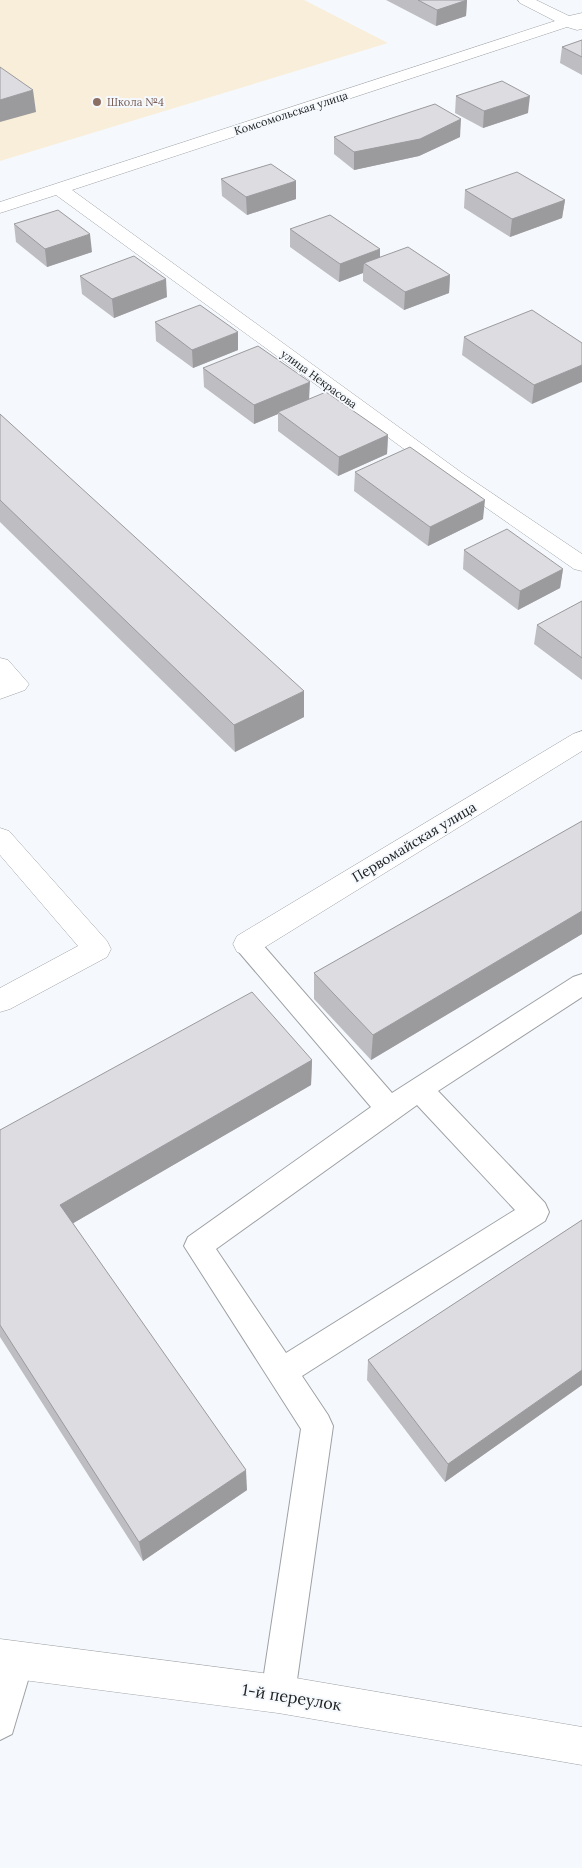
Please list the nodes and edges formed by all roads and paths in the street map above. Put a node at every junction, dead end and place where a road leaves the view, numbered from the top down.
1 (525, 0) edge
2 (578, 22) edge
3 (59, 189) junction
4 (0, 208) edge
5 (582, 564) edge
6 (0, 666) edge
7 (0, 691) edge
8 (582, 740) edge
9 (0, 838) edge
10 (246, 944) joint
11 (582, 984) edge
12 (0, 1001) edge
13 (420, 1090) junction
14 (389, 1110) junction
15 (282, 1372) junction
16 (9, 1659) edge
17 (278, 1694) junction
18 (0, 1722) edge
19 (582, 1746) edge

1 - 2 street
2 - 3 street, Комсомольская улица
3 - 4 street, Комсомольская улица
3 - 5 street, улица Некрасова
6 - 7 street
8 - 10 street, Первомайская улица
9 - 12 street
10 - 14 lane
11 - 13 lane
13 - 14 lane
13 - 15 lane
14 - 15 lane
15 - 17 lane
16 - 17 street, 1-й переулок
16 - 18 lane
17 - 19 street, 1-й переулок

